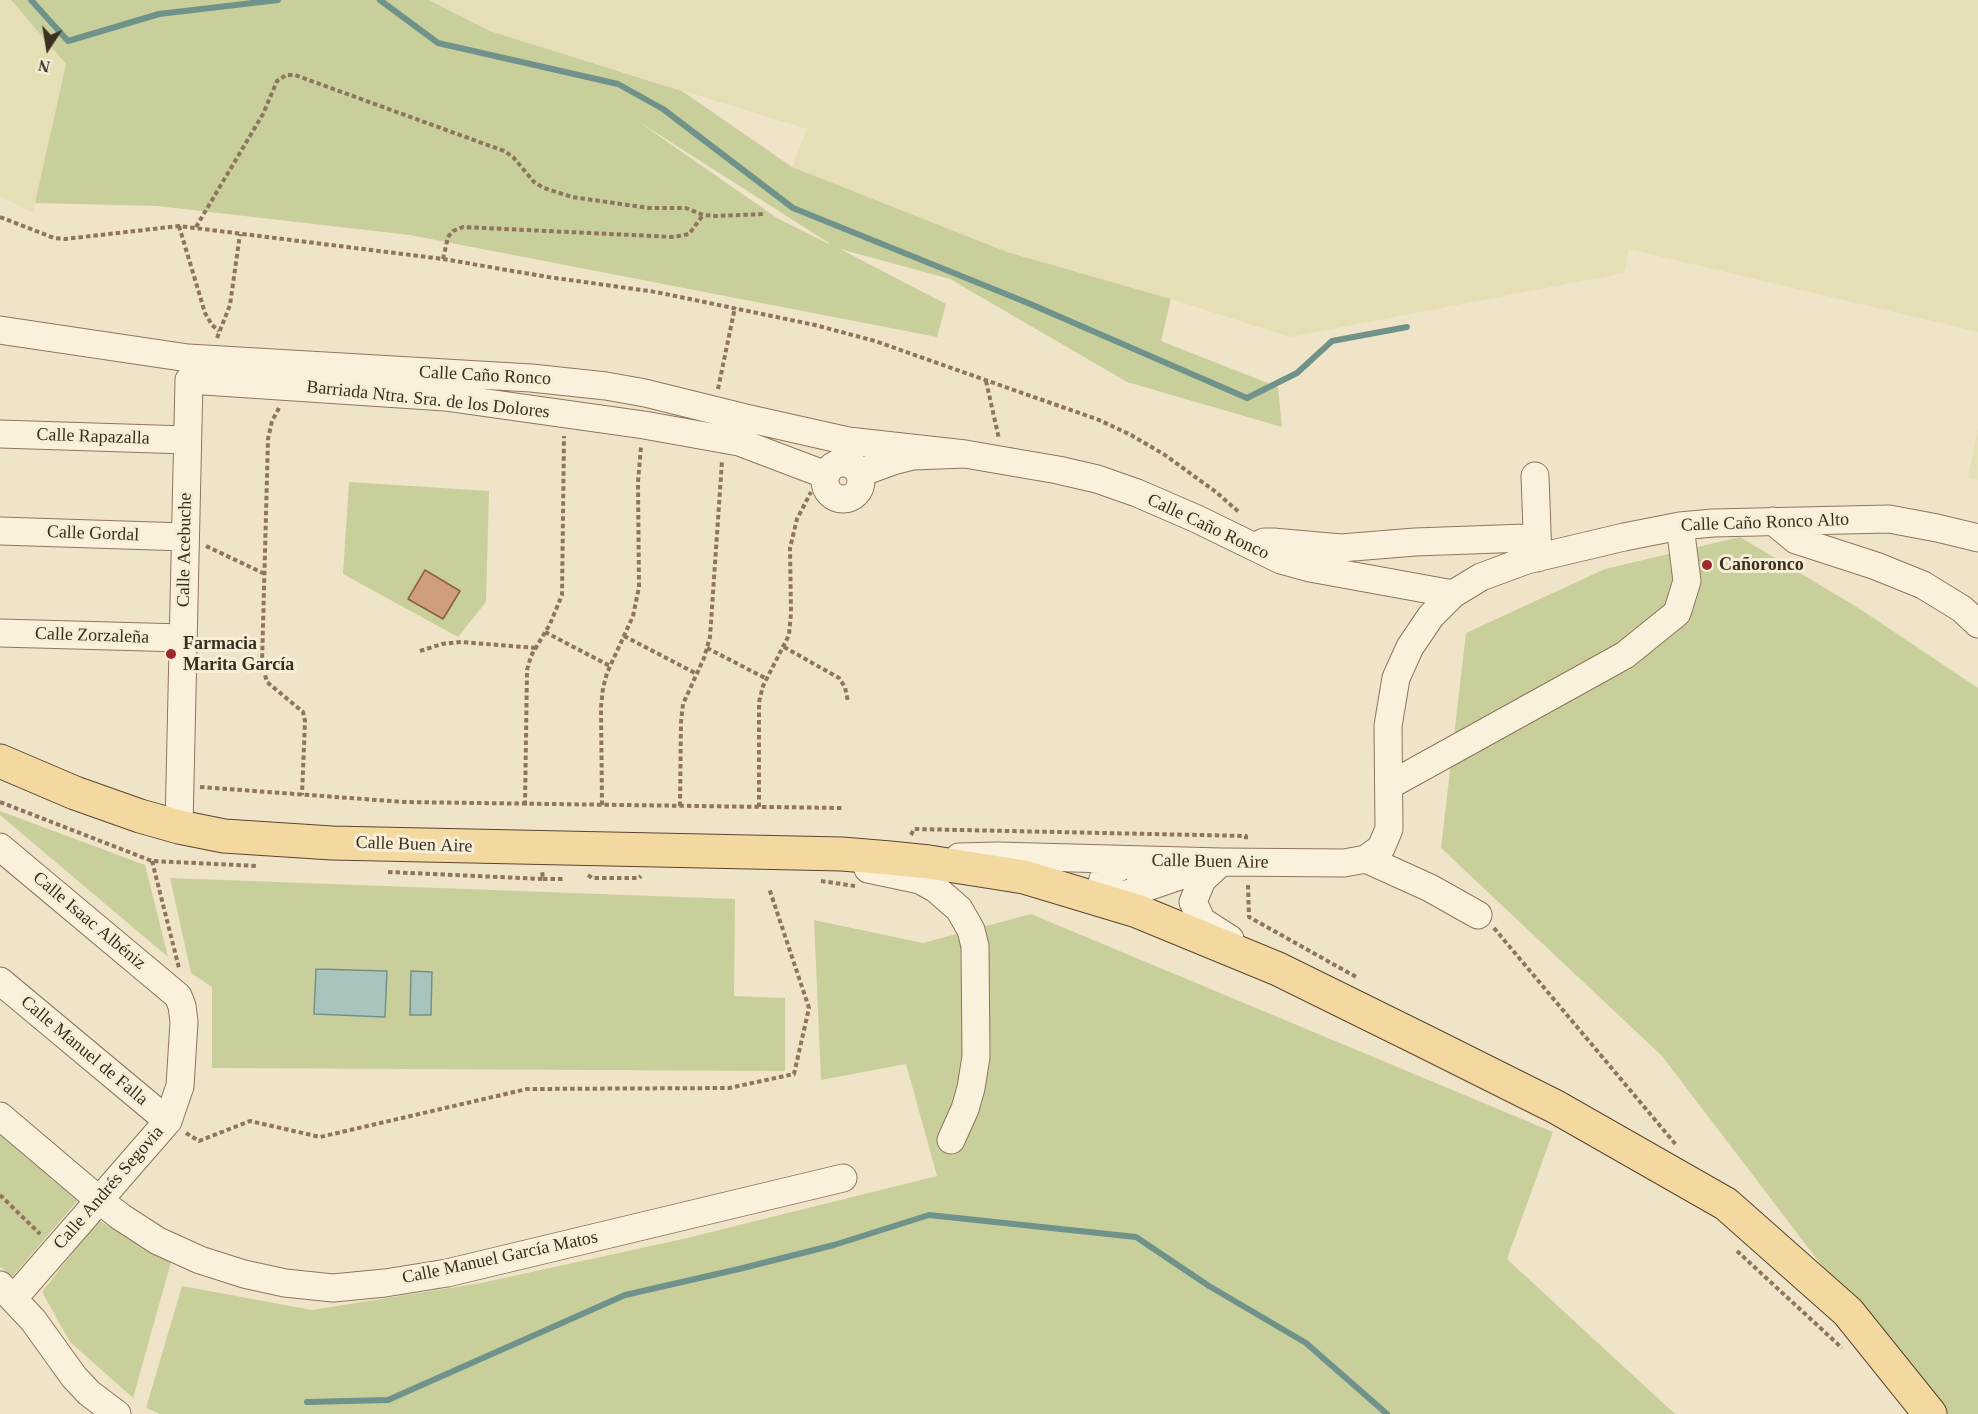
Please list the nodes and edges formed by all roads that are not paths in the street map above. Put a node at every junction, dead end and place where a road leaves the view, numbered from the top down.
1 (0, 330) edge
2 (189, 380) joint
3 (0, 434) edge
4 (187, 440) junction
5 (965, 454) junction
6 (860, 473) joint
7 (1535, 476) dead end
8 (1773, 521) junction
9 (1680, 526) junction
10 (0, 531) edge
11 (185, 537) junction
12 (1978, 538) edge
13 (1258, 545) junction
14 (1532, 548) junction
15 (1453, 594) junction
16 (1978, 624) edge
17 (0, 633) edge
18 (183, 638) junction
19 (0, 761) edge
20 (1390, 785) junction
21 (179, 828) junction
22 (0, 847) edge
23 (752, 852) junction
24 (842, 854) junction
25 (1366, 859) junction
26 (1133, 860) junction
27 (929, 862) junction
28 (1221, 862) junction
29 (1140, 889) junction
30 (1098, 900) junction
31 (1478, 915) dead end
32 (1278, 969) junction
33 (0, 981) edge
34 (178, 996) joint
35 (1358, 1009) junction
36 (0, 1116) edge
37 (168, 1120) junction
38 (951, 1140) dead end
39 (843, 1178) dead end
40 (99, 1200) junction
41 (7, 1292) edge
42 (117, 1414) edge
43 (1930, 1414) edge

1 - 5 street, Calle Caño Ronco
2 - 4 street, Calle Acebuche
2 - 6 street, Barriada Ntra. Sra. de los Dolores
3 - 4 street, Calle Rapazalla
4 - 11 street, Calle Acebuche
5 - 6 street, Calle Caño Ronco
5 - 13 street, Calle Caño Ronco
7 - 14 street
8 - 9 street, Calle Caño Ronco Alto
8 - 12 street, Calle Caño Ronco Alto
8 - 16 street
9 - 14 street, Calle Caño Ronco Alto
9 - 20 street
10 - 11 street, Calle Gordal
11 - 18 street, Calle Acebuche
13 - 14 street, Calle Caño Ronco Alto
13 - 15 street, Calle Caño Ronco
14 - 15 street, Calle Caño Ronco Alto
15 - 20 street, Calle Caño Ronco Alto
17 - 18 street, Calle Zorzaleña
18 - 21 street, Calle Acebuche
19 - 21 main road, Calle Buen Aire
20 - 25 street, Calle Caño Ronco Alto
21 - 23 main road, Calle Buen Aire
22 - 34 street, Calle Isaac Albéniz
23 - 24 main road, Calle Buen Aire
23 - 38 street
24 - 27 main road
24 - 35 main road
25 - 28 street, Calle Buen Aire
25 - 31 street
26 - 27 street, Calle Buen Aire
26 - 28 street, Calle Buen Aire
26 - 29 street
26 - 30 street
27 - 30 main road
28 - 29 street
28 - 32 street
29 - 30 street
30 - 32 main road
32 - 35 main road
33 - 37 street, Calle Manuel de Falla
34 - 37 street, Calle Andrés Segovia
35 - 43 main road
36 - 40 street, Calle Manuel García Matos
37 - 40 street, Calle Andrés Segovia
39 - 40 street, Calle Manuel García Matos
40 - 41 street, Calle Andrés Segovia
41 - 42 street

